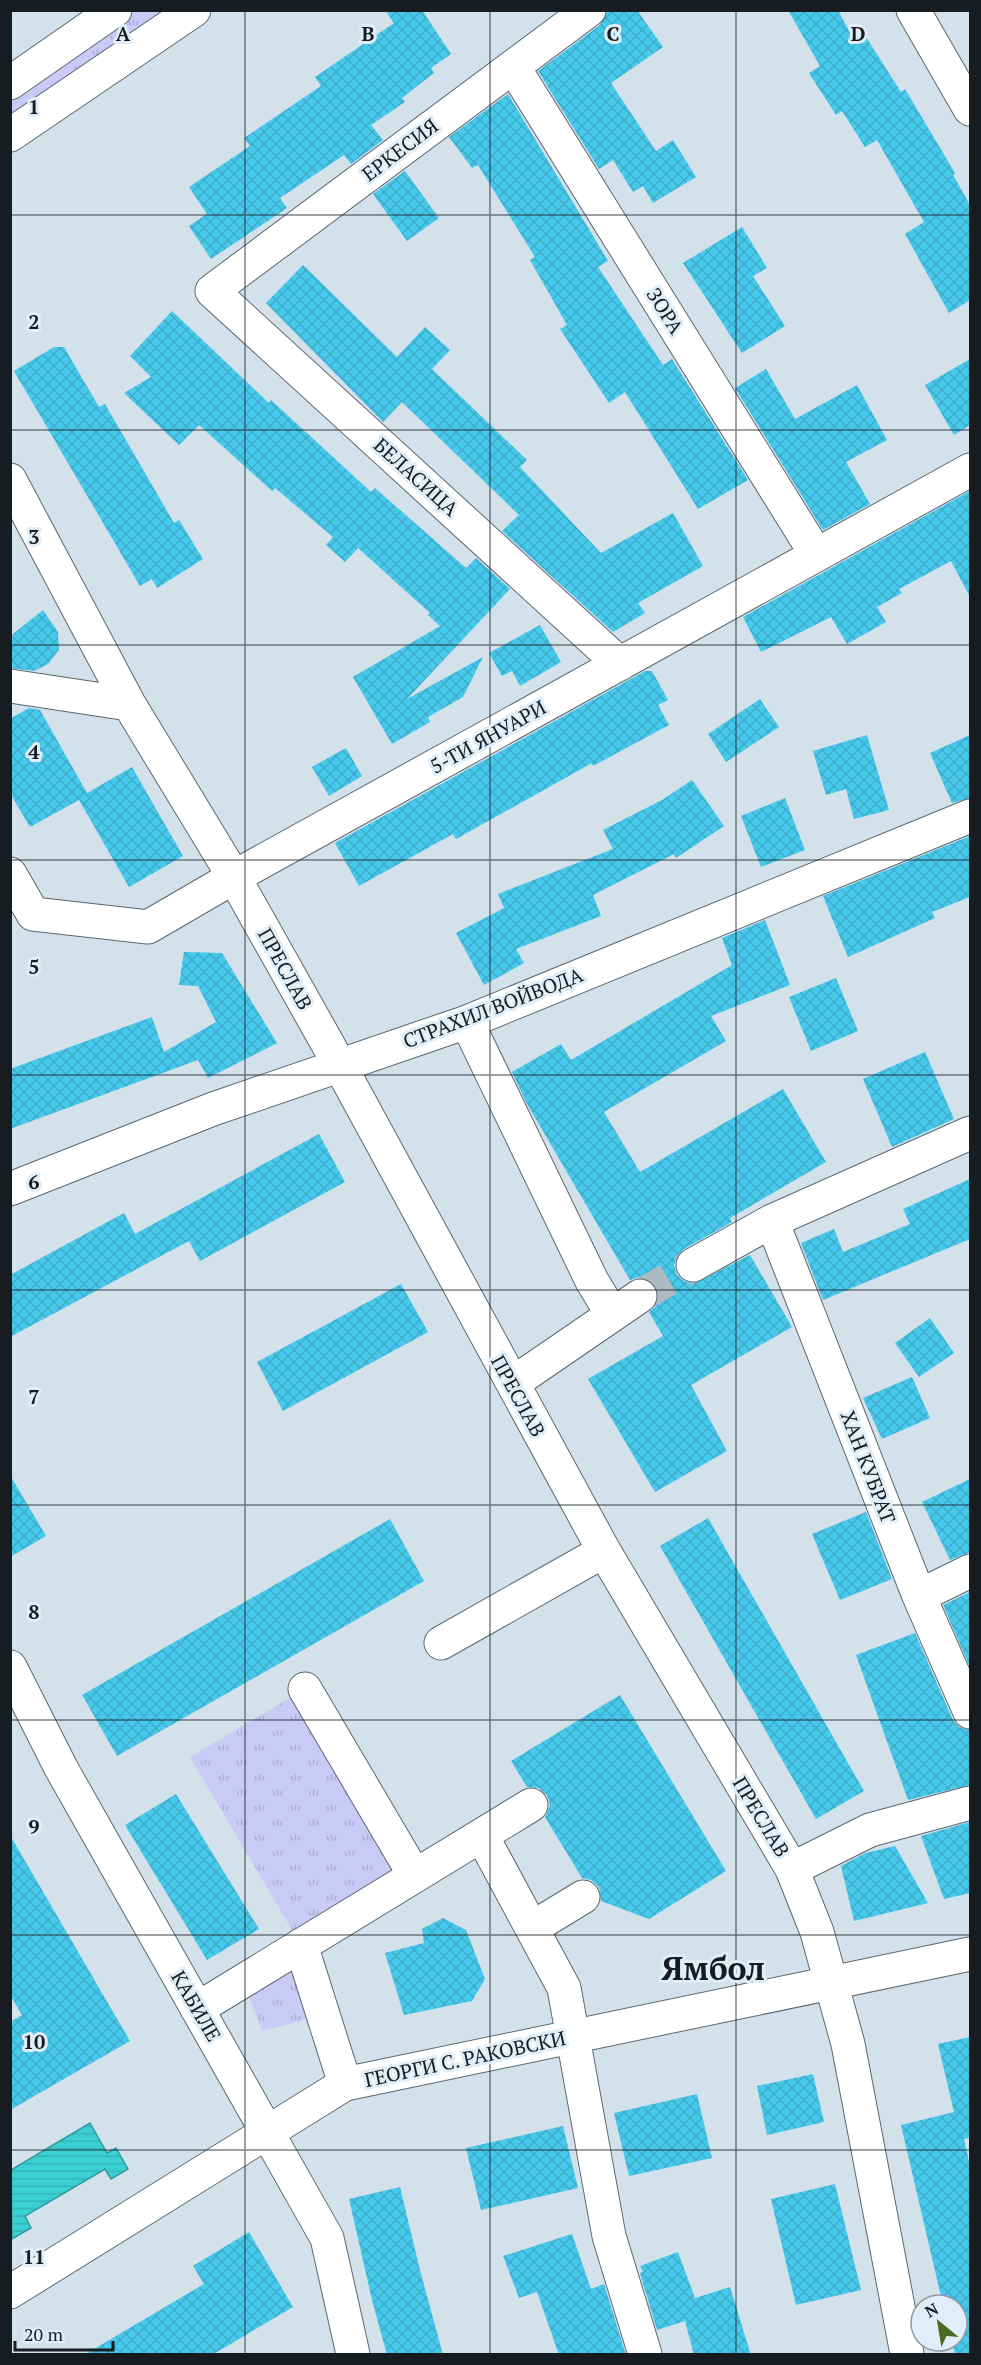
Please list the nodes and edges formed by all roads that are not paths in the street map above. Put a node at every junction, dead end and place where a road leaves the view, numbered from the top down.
1 (115, 10) edge
2 (194, 10) edge
3 (589, 10) edge
4 (913, 10) edge
5 (514, 68) junction
6 (10, 82) edge
7 (970, 110) edge
8 (10, 135) edge
9 (212, 291) joint
10 (970, 470) edge
11 (10, 480) edge
12 (816, 554) junction
13 (620, 664) junction
14 (10, 686) edge
15 (129, 704) junction
16 (970, 816) edge
17 (10, 874) edge
18 (234, 877) junction
19 (467, 1022) junction
20 (339, 1064) junction
21 (970, 1133) edge
22 (10, 1189) edge
23 (772, 1221) junction
24 (693, 1265) tunnel mouth
25 (640, 1296) tunnel mouth
26 (612, 1314) junction
27 (513, 1383) junction
28 (604, 1551) junction
29 (970, 1571) edge
30 (919, 1596) junction
31 (441, 1643) dead end
32 (10, 1667) edge
33 (306, 1689) dead end
34 (970, 1712) edge
35 (970, 1803) edge
36 (531, 1805) dead end
37 (482, 1836) junction
38 (792, 1869) junction
39 (415, 1876) junction
40 (583, 1897) dead end
41 (532, 1928) junction
42 (301, 1946) junction
43 (970, 1954) edge
44 (833, 1984) junction
45 (197, 2009) junction
46 (573, 2036) junction
47 (345, 2084) junction
48 (268, 2132) junction
49 (10, 2292) edge
50 (353, 2355) edge
51 (645, 2355) edge
52 (907, 2355) edge

1 - 6 street
2 - 8 street
3 - 5 street, ЕРКЕСИЯ
4 - 7 street
5 - 9 street, ЕРКЕСИЯ
5 - 12 street, ЗОРА
9 - 13 street, БЕЛАСИЦА
10 - 12 street, 5-ТИ ЯНУАРИ
11 - 15 street, ПРЕСЛАВ
12 - 13 street, 5-ТИ ЯНУАРИ
13 - 18 street, 5-ТИ ЯНУАРИ
14 - 15 street
15 - 18 street, ПРЕСЛАВ
16 - 19 street, СТРАХИЛ ВОЙВОДА
17 - 18 street, 5-ТИ ЯНУАРИ
18 - 20 street, ПРЕСЛАВ
19 - 20 street, СТРАХИЛ ВОЙВОДА
19 - 26 street
20 - 22 street, СТРАХИЛ ВОЙВОДА
20 - 27 street, ПРЕСЛАВ
21 - 23 street
23 - 24 street
23 - 30 street, ХАН КУБРАТ
25 - 26 street
26 - 27 street
27 - 28 street, ПРЕСЛАВ
28 - 31 street
28 - 38 street, ПРЕСЛАВ
29 - 30 street
30 - 34 street, ХАН КУБРАТ
32 - 45 street, КАБИЛЕ
33 - 39 street
35 - 38 street
36 - 37 street
37 - 39 street
37 - 41 street
38 - 44 street, ПРЕСЛАВ
39 - 42 street
40 - 41 street
41 - 46 street
42 - 45 street
42 - 47 street
43 - 44 street, ГЕОРГИ С. РАКОВСКИ
44 - 46 street, ГЕОРГИ С. РАКОВСКИ
44 - 52 street, ПРЕСЛАВ
45 - 48 street, КАБИЛЕ
46 - 47 street, ГЕОРГИ С. РАКОВСКИ
46 - 51 street
47 - 48 street, ГЕОРГИ С. РАКОВСКИ
48 - 49 street, ГЕОРГИ С. РАКОВСКИ
48 - 50 street, КАБИЛЕ

